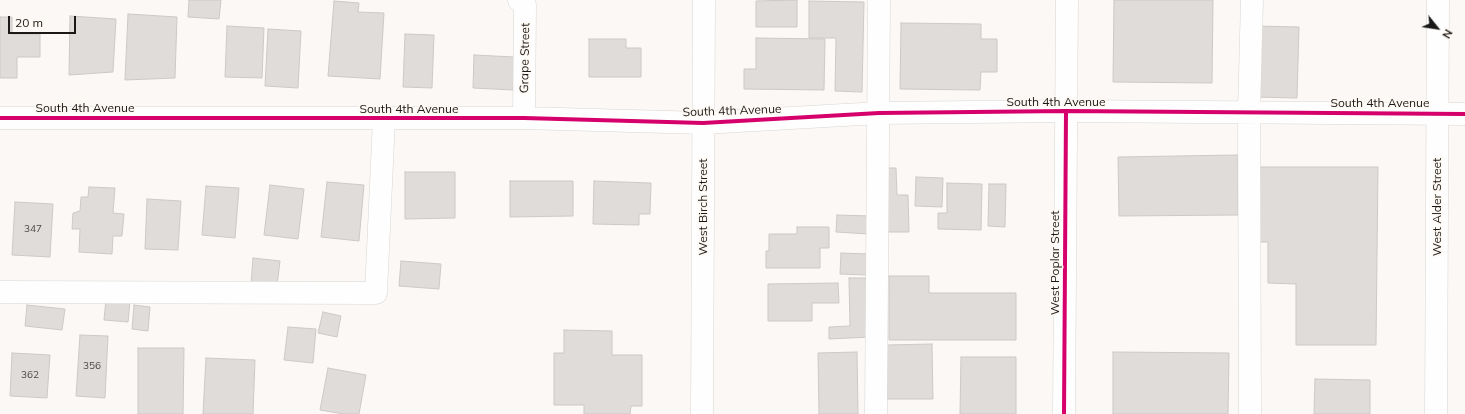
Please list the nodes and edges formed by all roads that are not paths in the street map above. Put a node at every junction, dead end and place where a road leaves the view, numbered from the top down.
1 (704, 0) edge
2 (879, 0) edge
3 (1067, 0) edge
4 (1252, 0) edge
5 (1438, 0) edge
6 (523, 2) edge
7 (1066, 111) junction
8 (1249, 112) junction
9 (879, 113) junction
10 (1438, 114) junction
11 (1465, 114) edge
12 (0, 118) edge
13 (524, 118) junction
14 (384, 119) junction
15 (703, 123) junction
16 (0, 292) edge
17 (702, 414) edge
18 (876, 414) edge
19 (1064, 414) edge
20 (1250, 414) edge
21 (1436, 414) edge

1 - 15 street, West Birch Street
2 - 9 street
3 - 7 street, West Poplar Street
4 - 8 street
5 - 10 street, West Alder Street
6 - 13 street, Grape Street
7 - 8 street, South 4th Avenue
7 - 9 street, South 4th Avenue
7 - 19 street, West Poplar Street
8 - 10 street, South 4th Avenue
8 - 20 street
9 - 15 street, South 4th Avenue
9 - 18 street
10 - 11 street, South 4th Avenue
10 - 21 street, West Alder Street
12 - 14 street, South 4th Avenue
13 - 14 street, South 4th Avenue
13 - 15 street, South 4th Avenue
14 - 16 street
15 - 17 street, West Birch Street

